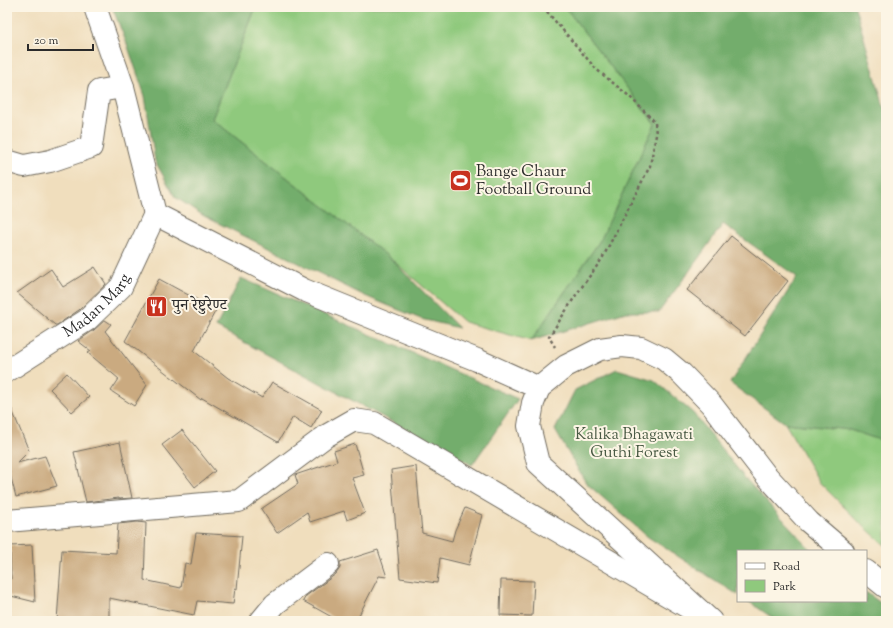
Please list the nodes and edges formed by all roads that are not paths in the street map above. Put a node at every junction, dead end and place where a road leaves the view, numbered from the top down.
1 (95, 7) edge
2 (123, 87) junction
3 (7, 161) edge
4 (155, 214) junction
5 (7, 371) edge
6 (539, 388) junction
7 (7, 520) edge
8 (842, 550) edge
9 (328, 564) dead end
10 (867, 572) edge
11 (886, 587) edge
12 (261, 621) edge
13 (711, 621) edge

1 - 2 main road
2 - 3 main road
2 - 4 main road
4 - 5 main road, Madan Marg
4 - 6 main road
6 - 8 main road
6 - 13 main road
7 - 13 main road
9 - 12 main road
10 - 11 main road

